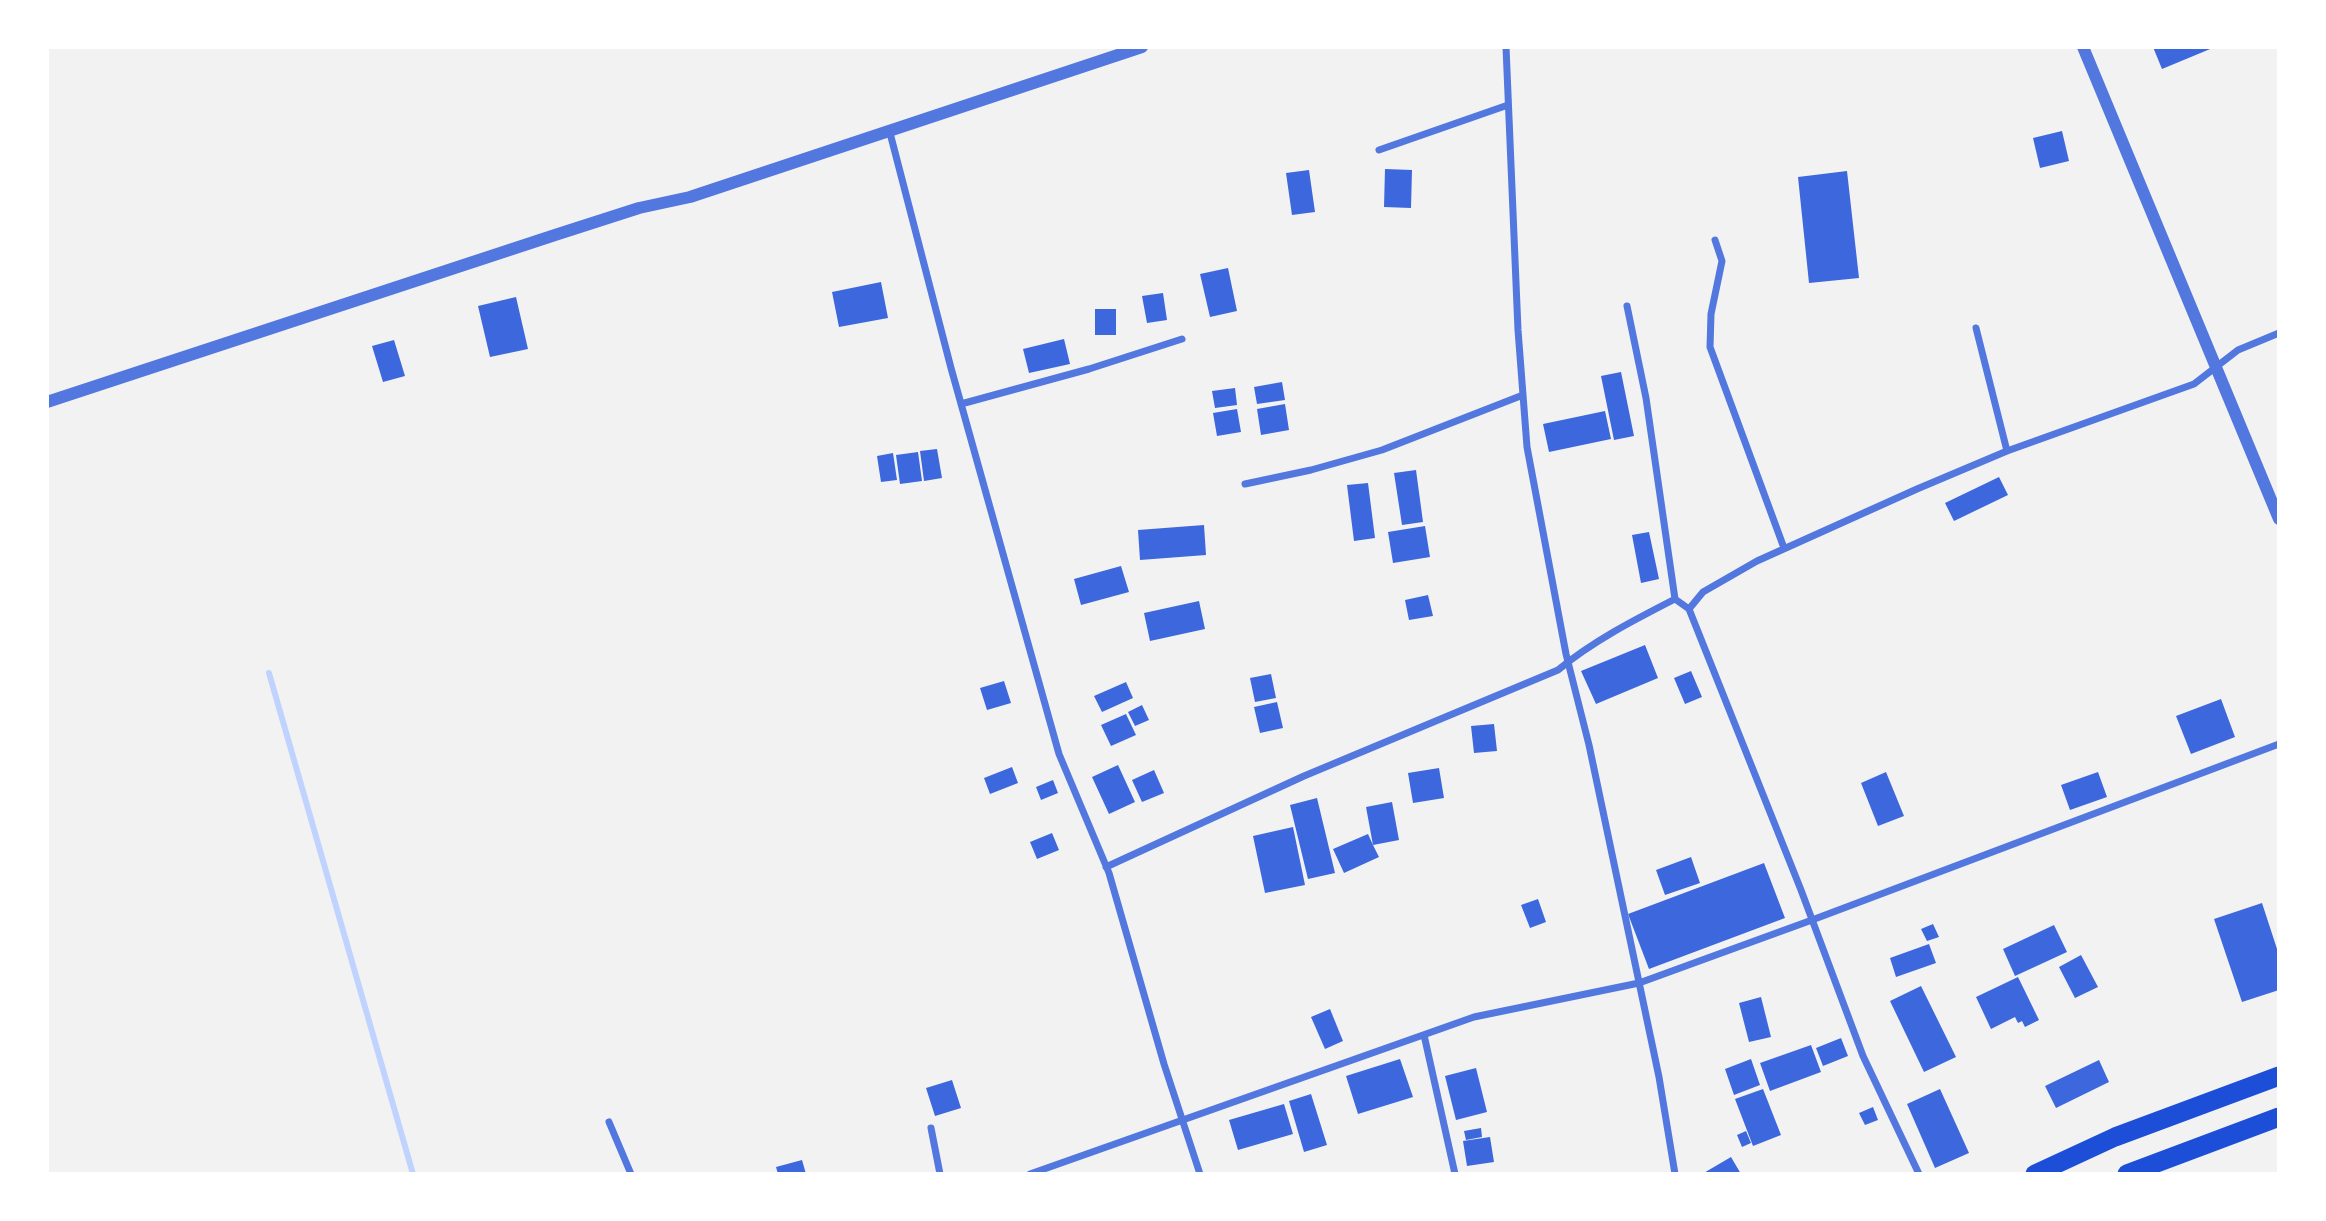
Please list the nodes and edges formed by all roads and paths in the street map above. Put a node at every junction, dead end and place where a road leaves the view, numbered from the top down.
1 (1142, 47) edge
2 (1506, 47) edge
3 (2083, 47) edge
4 (1507, 105) junction
5 (890, 133) junction
6 (1379, 150) dead end
7 (1715, 240) dead end
8 (1627, 306) dead end
9 (1976, 328) dead end
10 (2279, 333) edge
11 (1182, 339) dead end
12 (2216, 368) junction
13 (1523, 395) junction
14 (47, 402) edge
15 (961, 404) junction
16 (2007, 451) junction
17 (1245, 484) dead end
18 (2279, 519) edge
19 (1784, 548) junction
20 (1675, 599) junction
21 (1689, 609) junction
22 (1568, 662) junction
23 (2279, 744) edge
24 (1106, 867) junction
25 (1812, 920) junction
26 (1639, 983) junction
27 (1424, 1035) junction
28 (2279, 1076) edge
29 (2279, 1117) edge
30 (1181, 1119) junction
31 (609, 1122) dead end
32 (931, 1128) dead end
33 (631, 1174) edge
34 (940, 1174) edge
35 (1030, 1174) edge
36 (1200, 1174) edge
37 (1455, 1174) edge
38 (1675, 1174) edge
39 (1919, 1174) edge
40 (2035, 1174) edge
41 (2127, 1174) edge

1 - 5 street
2 - 4 street
3 - 12 street
4 - 6 street
4 - 13 street
5 - 14 street
5 - 15 street
7 - 19 street
8 - 20 street
9 - 16 street
10 - 12 street
11 - 15 street
12 - 16 street
12 - 18 street
13 - 17 street
13 - 22 street
15 - 24 street
16 - 19 street
19 - 21 street
20 - 21 street
20 - 22 street
21 - 25 street
22 - 24 street
22 - 26 street
23 - 25 street
24 - 30 street
25 - 26 street
25 - 39 street
26 - 27 street
26 - 38 street
27 - 30 street
27 - 37 street
28 - 40 highway
29 - 41 highway
30 - 35 street
30 - 36 street
31 - 33 street
32 - 34 street

